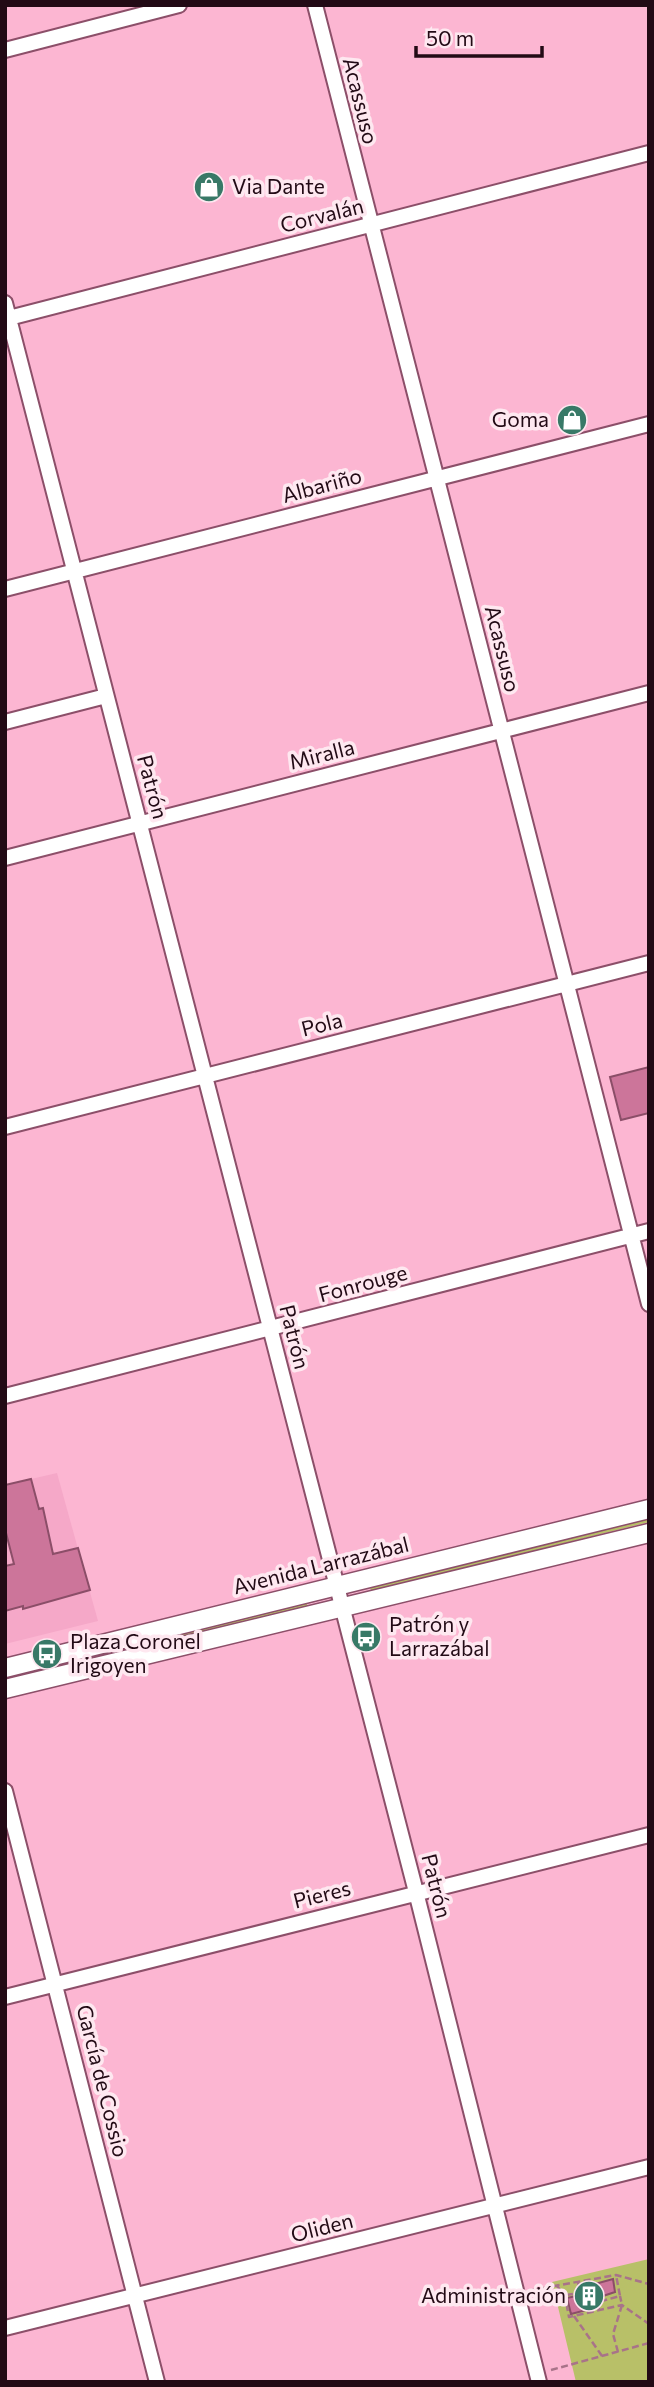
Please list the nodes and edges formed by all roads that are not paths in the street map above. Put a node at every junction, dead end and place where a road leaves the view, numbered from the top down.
1 (179, 5) edge
2 (315, 5) edge
3 (5, 50) edge
4 (649, 153) edge
5 (370, 225) junction
6 (5, 303) edge
7 (7, 318) edge
8 (649, 424) edge
9 (436, 478) junction
10 (75, 572) junction
11 (5, 589) edge
12 (649, 693) edge
13 (106, 696) junction
14 (5, 722) edge
15 (501, 731) junction
16 (140, 823) junction
17 (5, 858) edge
18 (649, 963) edge
19 (565, 985) junction
20 (206, 1077) junction
21 (5, 1127) edge
22 (649, 1231) edge
23 (631, 1236) junction
24 (649, 1304) edge
25 (271, 1329) junction
26 (5, 1396) edge
27 (649, 1509) edge
28 (649, 1532) edge
29 (337, 1586) junction
30 (342, 1608) junction
31 (5, 1668) edge
32 (5, 1689) edge
33 (5, 1791) edge
34 (649, 1835) edge
35 (416, 1892) junction
36 (55, 1984) junction
37 (5, 1997) edge
38 (649, 2167) edge
39 (494, 2206) junction
40 (135, 2296) junction
41 (5, 2328) edge
42 (539, 2378) edge
43 (158, 2382) edge

1 - 3 street
2 - 5 street, Acassuso
4 - 5 street, Corvalán
5 - 7 street, Corvalán
5 - 9 street, Acassuso
6 - 7 street, Patrón
7 - 10 street, Patrón
8 - 9 street, Albariño
9 - 10 street, Albariño
9 - 15 street, Acassuso
10 - 11 street, Albariño
10 - 13 street, Patrón
12 - 15 street, Miralla
13 - 14 street
13 - 16 street, Patrón
15 - 16 street, Miralla
15 - 19 street, Acassuso
16 - 17 street, Miralla
16 - 20 street, Patrón
18 - 19 street, Pola
19 - 20 street, Pola
19 - 23 street, Acassuso
20 - 21 street, Pola
20 - 25 street, Patrón
22 - 23 street, Fonrouge
23 - 24 street, Acassuso
23 - 25 street, Fonrouge
25 - 26 street, Fonrouge
25 - 29 street, Patrón
27 - 29 street, Avenida Larrazábal
28 - 30 street
29 - 30 street, Patrón
29 - 31 street, Avenida Larrazábal
30 - 32 street
30 - 35 street, Patrón
33 - 36 street, García de Cossio
34 - 35 street, Pieres
35 - 36 street, Pieres
35 - 39 street, Patrón
36 - 37 street, Pieres
36 - 40 street, García de Cossio
38 - 39 street, Oliden
39 - 40 street, Oliden
39 - 42 street, Patrón
40 - 41 street, Oliden
40 - 43 street, García de Cossio

